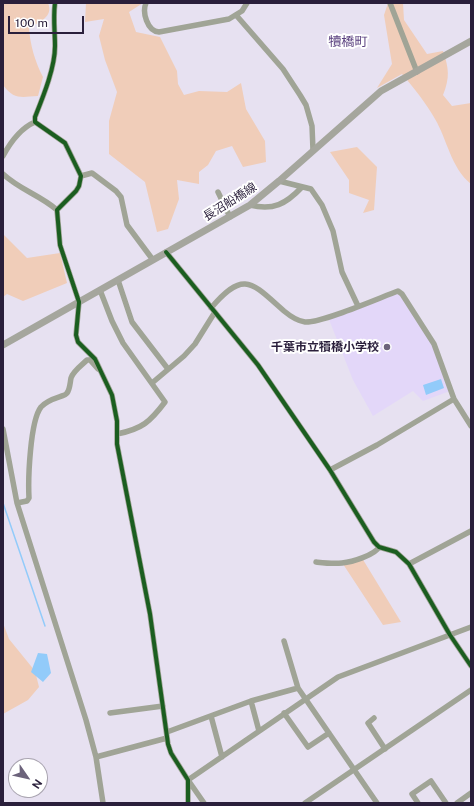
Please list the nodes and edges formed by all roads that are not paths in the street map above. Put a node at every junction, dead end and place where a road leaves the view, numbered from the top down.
1 (55, 3) edge
2 (146, 3) edge
3 (247, 3) edge
4 (390, 3) edge
5 (236, 15) junction
6 (471, 41) edge
7 (416, 72) junction
8 (35, 122) junction
9 (313, 150) junction
10 (3, 156) edge
11 (3, 174) edge
12 (80, 176) junction
13 (279, 181) junction
14 (302, 187) junction
15 (218, 192) dead end
16 (250, 205) junction
17 (57, 210) junction
18 (230, 217) junction
19 (166, 252) junction
20 (152, 260) junction
21 (118, 280) junction
22 (100, 290) junction
23 (79, 302) junction
24 (358, 306) junction
25 (213, 310) junction
26 (3, 345) edge
27 (168, 369) junction
28 (102, 375) junction
29 (152, 383) junction
30 (454, 399) junction
31 (471, 426) edge
32 (3, 429) edge
33 (117, 434) junction
34 (330, 470) junction
35 (17, 503) junction
36 (471, 531) edge
37 (379, 547) junction
38 (316, 562) dead end
39 (409, 564) junction
40 (471, 627) edge
41 (450, 634) junction
42 (284, 641) dead end
43 (471, 666) edge
44 (298, 688) junction
45 (471, 690) edge
46 (306, 699) junction
47 (251, 701) junction
48 (162, 706) junction
49 (110, 713) dead end
50 (284, 713) junction
51 (211, 716) junction
52 (374, 718) dead end
53 (259, 731) junction
54 (329, 733) junction
55 (167, 735) junction
56 (385, 749) junction
57 (222, 756) junction
58 (96, 757) junction
59 (354, 770) junction
60 (188, 780) junction
61 (471, 793) edge
62 (103, 803) edge
63 (188, 803) edge
64 (204, 803) edge
65 (305, 803) edge
66 (377, 803) edge
67 (418, 803) edge
68 (446, 803) edge
69 (457, 803) edge

1 - 8 street
2 - 5 street
3 - 5 street
4 - 7 street
5 - 9 street
6 - 7 main road, 長沼船橋線
7 - 9 main road, 長沼船橋線
8 - 10 street
8 - 12 street
9 - 13 main road, 長沼船橋線
11 - 17 street
12 - 17 street
12 - 20 street
13 - 14 street
13 - 16 main road, 長沼船橋線
14 - 16 street
14 - 24 street
15 - 18 street
16 - 18 main road, 長沼船橋線
17 - 23 street
18 - 19 main road, 長沼船橋線
19 - 20 main road, 長沼船橋線
19 - 25 street
20 - 21 main road, 長沼船橋線
21 - 22 main road, 長沼船橋線
21 - 27 street
22 - 23 main road, 長沼船橋線
22 - 29 street
23 - 26 main road, 長沼船橋線
23 - 28 street
24 - 25 street
24 - 30 street
25 - 27 street
25 - 34 street
27 - 29 street
28 - 33 street
28 - 35 street
29 - 33 street
30 - 31 street
30 - 34 street
32 - 35 street
33 - 48 street
34 - 37 street
35 - 58 street
36 - 39 street
37 - 38 street
37 - 39 street
39 - 41 street
40 - 41 street
41 - 43 street
41 - 46 street
42 - 44 street
44 - 46 street
44 - 47 street
45 - 56 street
46 - 50 street
46 - 54 street
47 - 51 street
47 - 53 street
48 - 49 street
48 - 55 street
50 - 53 street
50 - 54 street
51 - 55 street
51 - 57 street
52 - 56 street
53 - 57 street
54 - 59 street
55 - 58 street
55 - 60 street
56 - 59 street
57 - 60 street
58 - 62 street
59 - 65 street
59 - 66 street
60 - 63 street
60 - 64 street
61 - 69 street
67 - 68 street

